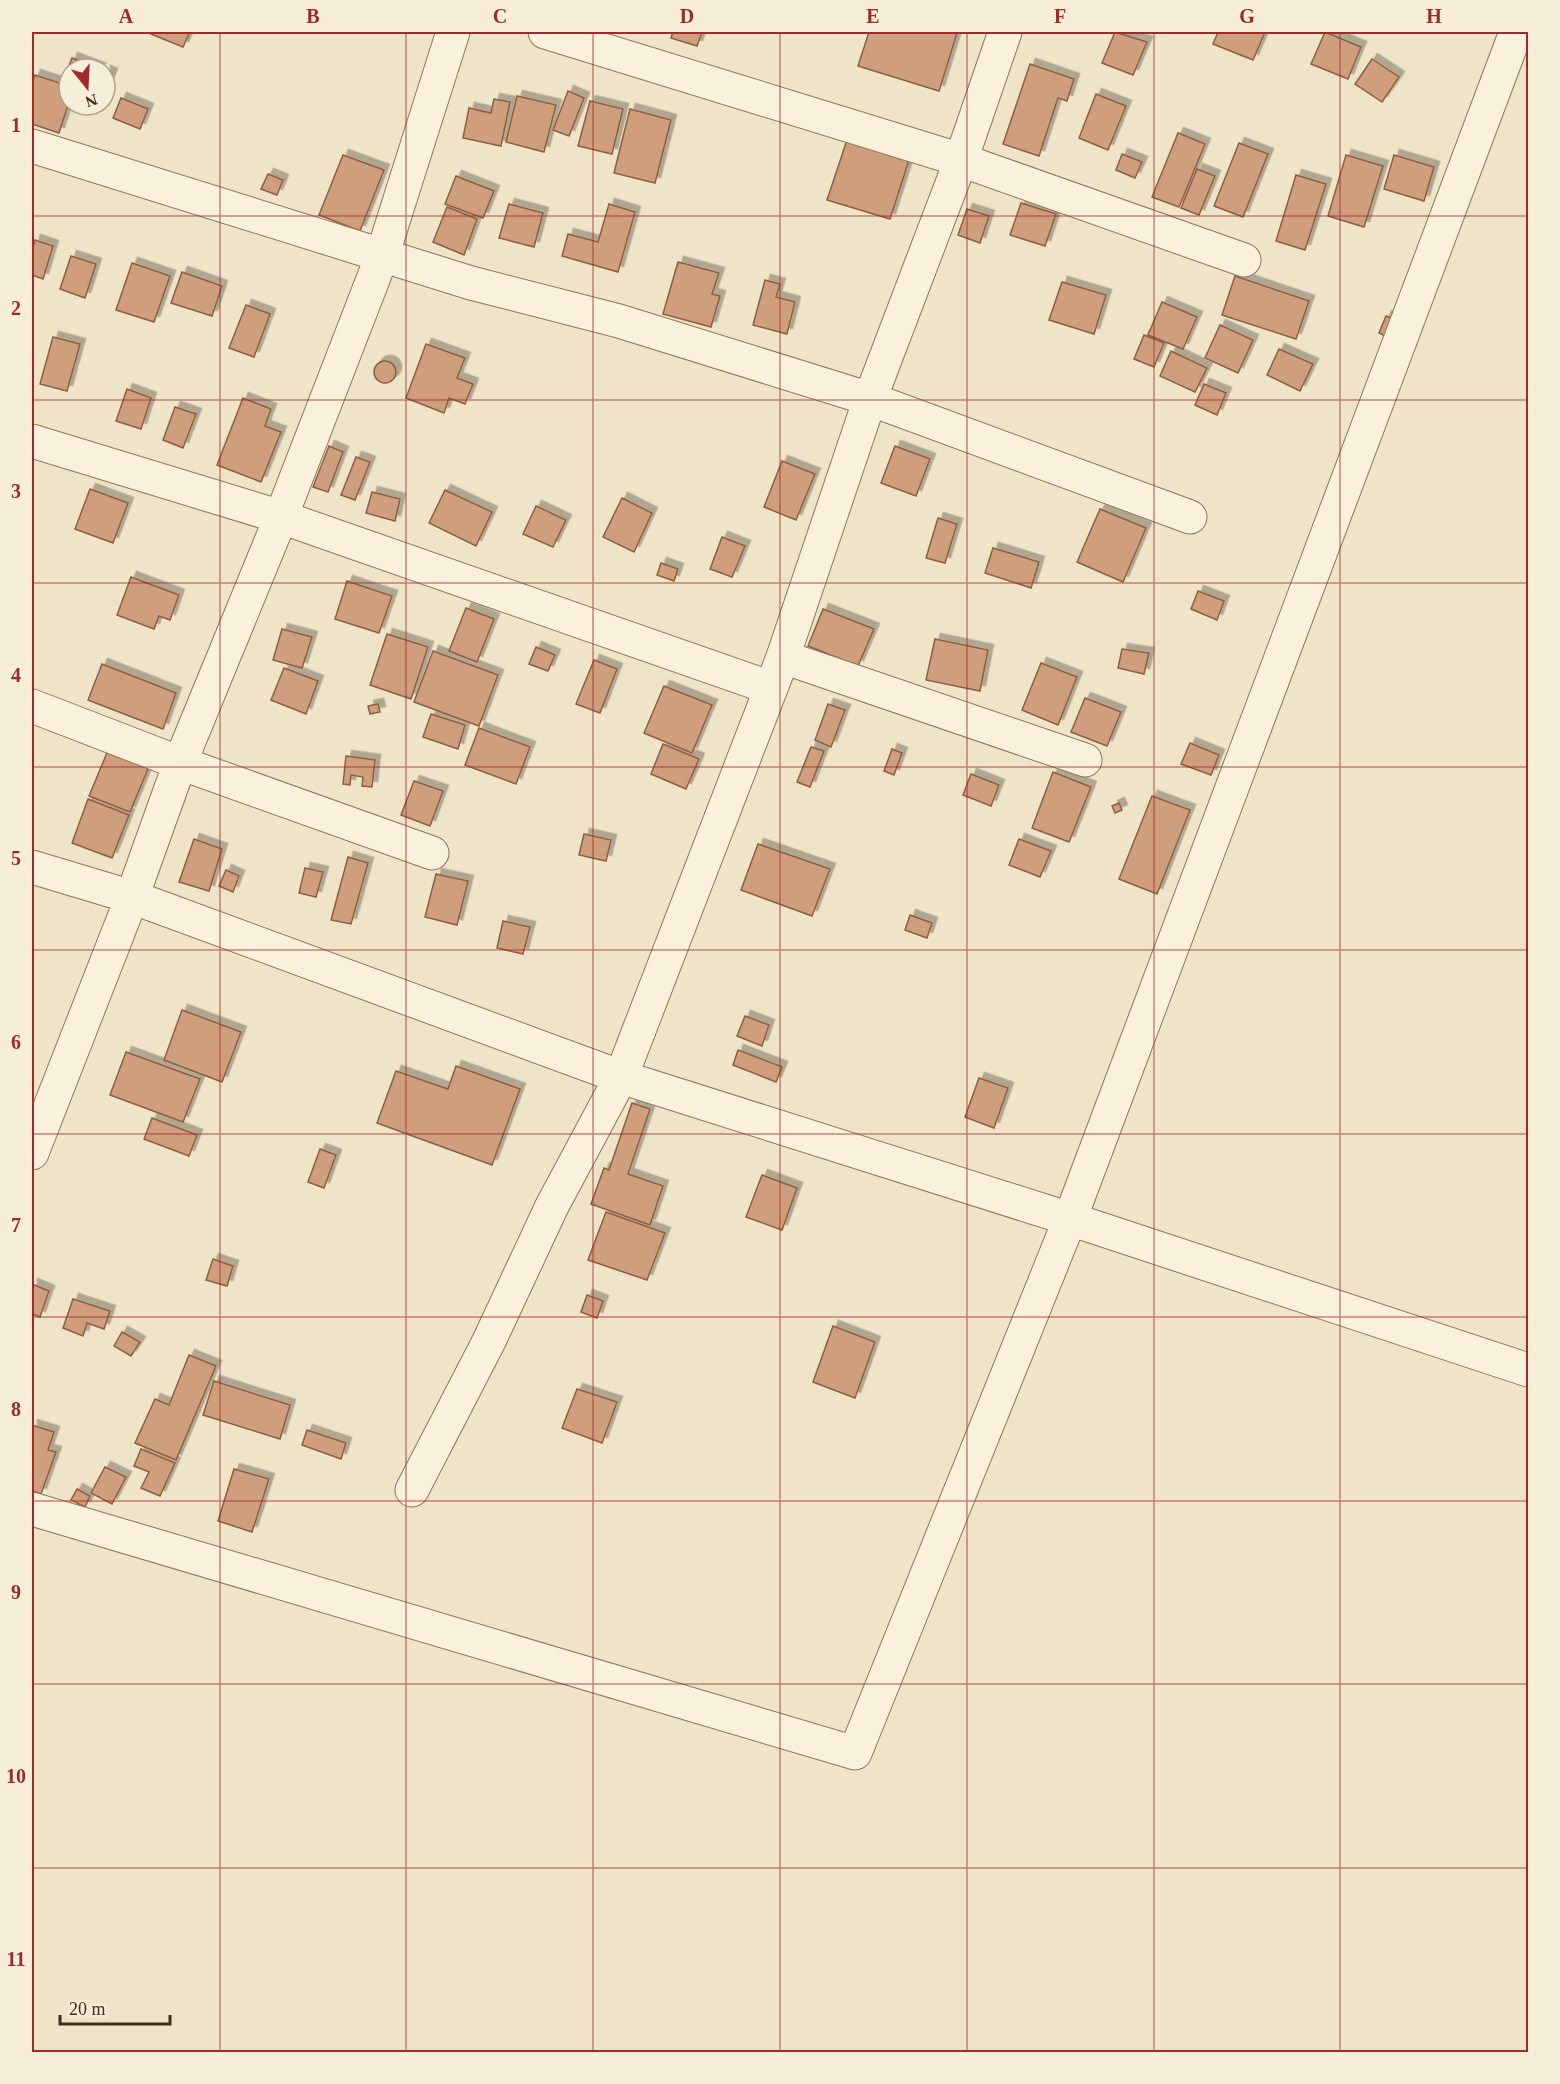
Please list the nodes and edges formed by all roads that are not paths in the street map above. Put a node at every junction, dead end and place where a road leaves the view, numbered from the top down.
1 (453, 32) edge
2 (545, 32) edge
3 (1005, 32) edge
4 (1516, 32) edge
5 (32, 146) edge
6 (962, 160) junction
7 (382, 256) junction
8 (1244, 260) dead end
9 (870, 399) junction
10 (32, 441) edge
11 (281, 517) junction
12 (1190, 518) dead end
13 (783, 657) junction
14 (771, 688) junction
15 (32, 706) edge
16 (1085, 760) dead end
17 (180, 763) junction
18 (432, 853) dead end
19 (32, 867) edge
20 (132, 897) junction
21 (621, 1077) junction
22 (32, 1153) edge
23 (1070, 1219) junction
24 (1528, 1370) edge
25 (412, 1490) dead end
26 (32, 1509) edge

1 - 7 street
2 - 6 street
3 - 6 street
4 - 23 street
5 - 7 street
6 - 8 street
6 - 9 street
7 - 9 street
7 - 11 street
9 - 12 street
9 - 13 street
10 - 11 street
11 - 14 street
11 - 17 street
13 - 14 street
13 - 16 street
14 - 21 street
15 - 17 street
17 - 18 street
17 - 20 street
19 - 20 street
20 - 21 street
20 - 22 street
21 - 23 street
21 - 25 street
23 - 24 street
23 - 26 street

